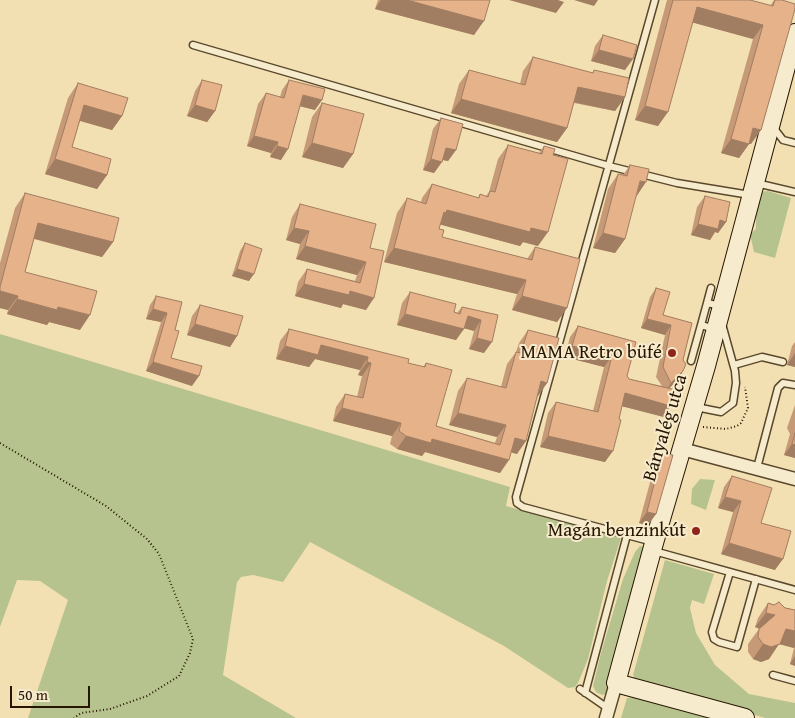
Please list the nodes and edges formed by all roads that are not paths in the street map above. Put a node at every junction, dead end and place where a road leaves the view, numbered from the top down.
1 (655, 0) edge
2 (795, 33) edge
3 (193, 45) dead end
4 (772, 120) junction
5 (783, 140) junction
6 (795, 143) edge
7 (763, 152) junction
8 (609, 166) junction
9 (753, 189) junction
10 (795, 192) edge
11 (711, 288) dead end
12 (713, 316) junction
13 (691, 361) dead end
14 (783, 362) dead end
15 (737, 365) junction
16 (795, 385) edge
17 (694, 407) junction
18 (682, 449) junction
19 (757, 468) junction
20 (795, 479) edge
21 (627, 535) junction
22 (653, 547) junction
23 (730, 572) junction
24 (756, 579) junction
25 (795, 590) edge
26 (773, 675) dead end
27 (795, 681) edge
28 (616, 683) junction
29 (608, 714) edge
30 (745, 718) edge

1 - 8 lane
2 - 4 street, Bányalég utca
3 - 8 lane
4 - 5 lane
4 - 7 street, Bányalég utca
5 - 6 lane
5 - 7 lane
7 - 9 street, Bányalég utca
8 - 9 lane
8 - 21 lane
9 - 10 lane
9 - 12 street, Bányalég utca
11 - 12 lane
12 - 13 lane
12 - 15 lane
12 - 17 street, Bányalég utca
14 - 15 lane
15 - 17 lane
16 - 19 lane
17 - 18 street, Bányalég utca
18 - 19 street
18 - 22 street, Bányalég utca
19 - 20 street
21 - 22 lane
21 - 29 lane
22 - 23 lane
22 - 28 street, Bányalég utca
23 - 24 lane
23 - 24 lane
24 - 25 lane
26 - 27 lane
28 - 29 street, Bányalég utca
28 - 30 street

